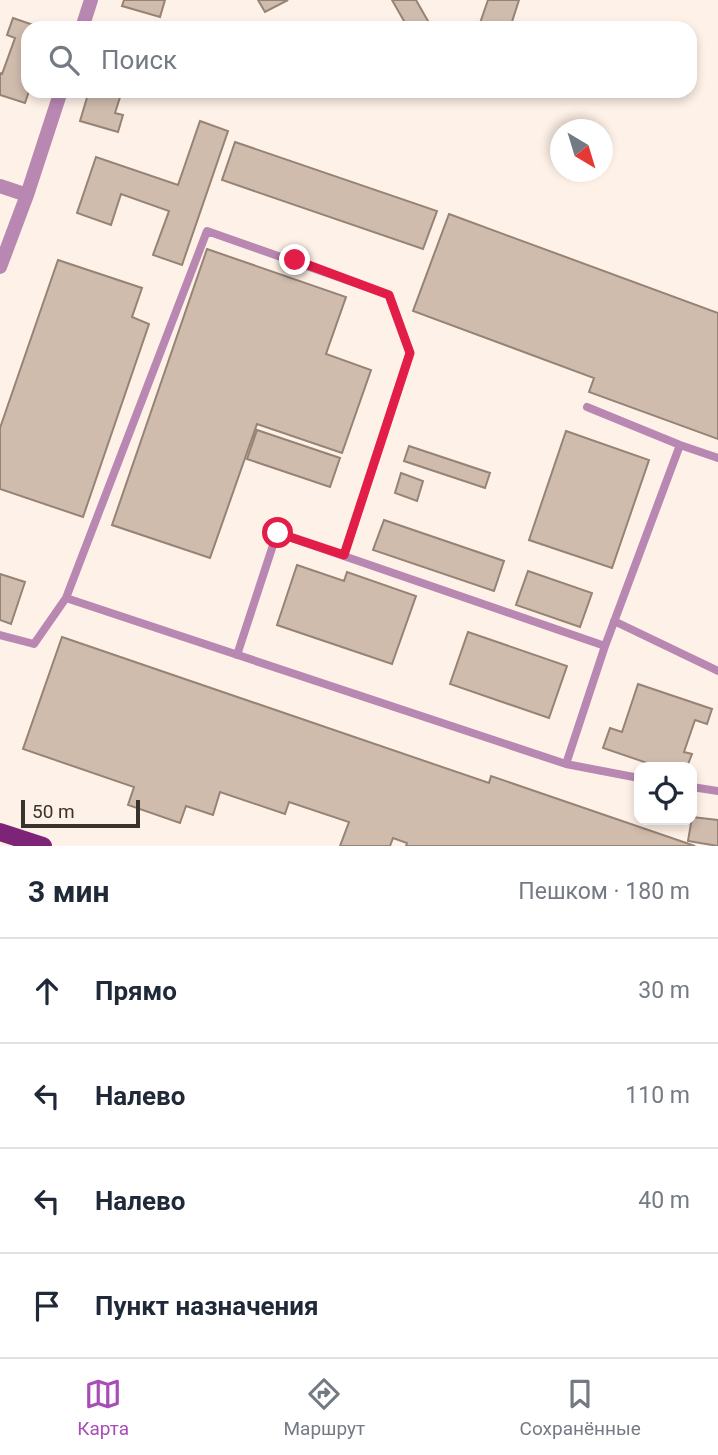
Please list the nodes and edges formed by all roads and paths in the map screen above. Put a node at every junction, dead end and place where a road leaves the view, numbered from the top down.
1 (91, 0) edge
2 (84, 21) edge
3 (59, 98) edge
4 (0, 186) edge
5 (27, 195) junction
6 (0, 267) edge
7 (587, 407) dead end
8 (680, 445) junction
9 (718, 458) edge
10 (344, 555) junction
11 (66, 598) junction
12 (614, 621) junction
13 (0, 635) edge
14 (605, 646) junction
15 (237, 655) junction
16 (718, 671) edge
17 (566, 764) junction
18 (634, 777) edge
19 (697, 788) edge
20 (718, 791) edge
21 (0, 832) edge
22 (43, 846) edge

1 - 2 street
3 - 5 street
4 - 5 street
5 - 6 street
7 - 8 lane
8 - 9 lane
8 - 12 lane
10 - 11 lane
10 - 14 lane
10 - 15 lane
11 - 13 lane
11 - 15 lane
12 - 14 lane
12 - 16 lane
14 - 17 lane
15 - 17 lane
17 - 18 lane
19 - 20 lane
21 - 22 main road

